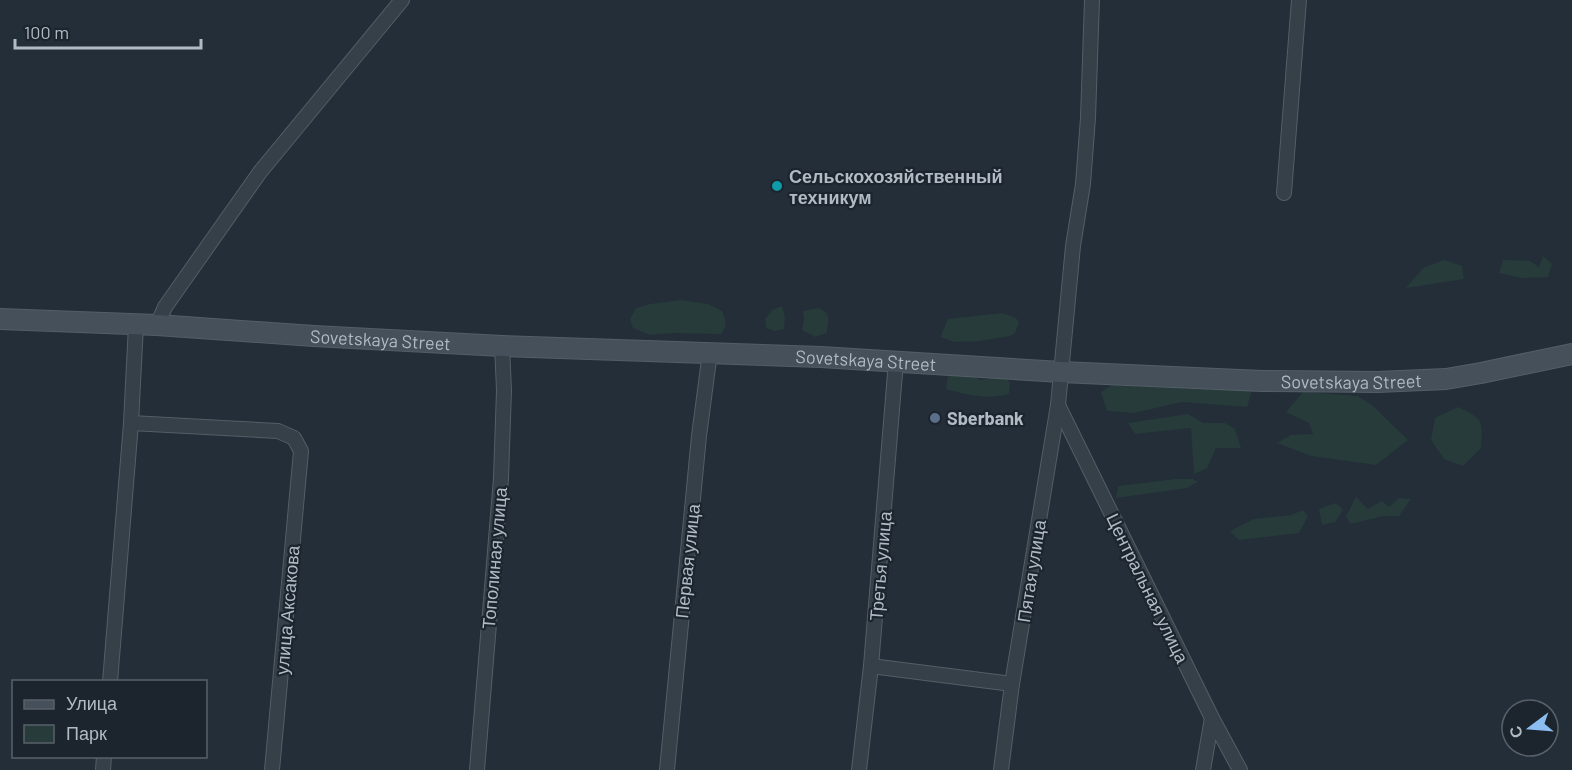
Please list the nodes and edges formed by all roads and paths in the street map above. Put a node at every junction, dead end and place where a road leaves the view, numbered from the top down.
1 (402, 0) edge
2 (1092, 0) edge
3 (1299, 0) edge
4 (1284, 193) dead end
5 (0, 319) edge
6 (136, 325) junction
7 (157, 325) junction
8 (502, 346) junction
9 (710, 352) junction
10 (1572, 354) edge
11 (896, 361) junction
12 (1061, 372) junction
13 (1058, 405) junction
14 (131, 423) junction
15 (871, 666) junction
16 (110, 680) edge
17 (1012, 684) junction
18 (1212, 718) junction
19 (272, 770) edge
20 (477, 770) edge
21 (667, 770) edge
22 (858, 770) edge
23 (1001, 770) edge
24 (1203, 770) edge
25 (1240, 770) edge

1 - 7 street
2 - 12 street, Пятая улица
3 - 4 street
5 - 6 main road, Sovetskaya Street
6 - 7 main road, Sovetskaya Street
6 - 14 street
7 - 8 main road, Sovetskaya Street
8 - 9 main road, Sovetskaya Street
8 - 20 street, Тополиная улица
9 - 11 main road, Sovetskaya Street
9 - 21 street, Первая улица
10 - 12 main road, Sovetskaya Street
11 - 12 main road, Sovetskaya Street
11 - 15 street, Третья улица
12 - 13 street, Пятая улица
13 - 17 street, Пятая улица
13 - 18 street, Центральная улица
14 - 16 street
14 - 19 street, улица Аксакова
15 - 17 street
15 - 22 street, Третья улица
17 - 23 street, Пятая улица
18 - 24 street
18 - 25 street, Центральная улица

